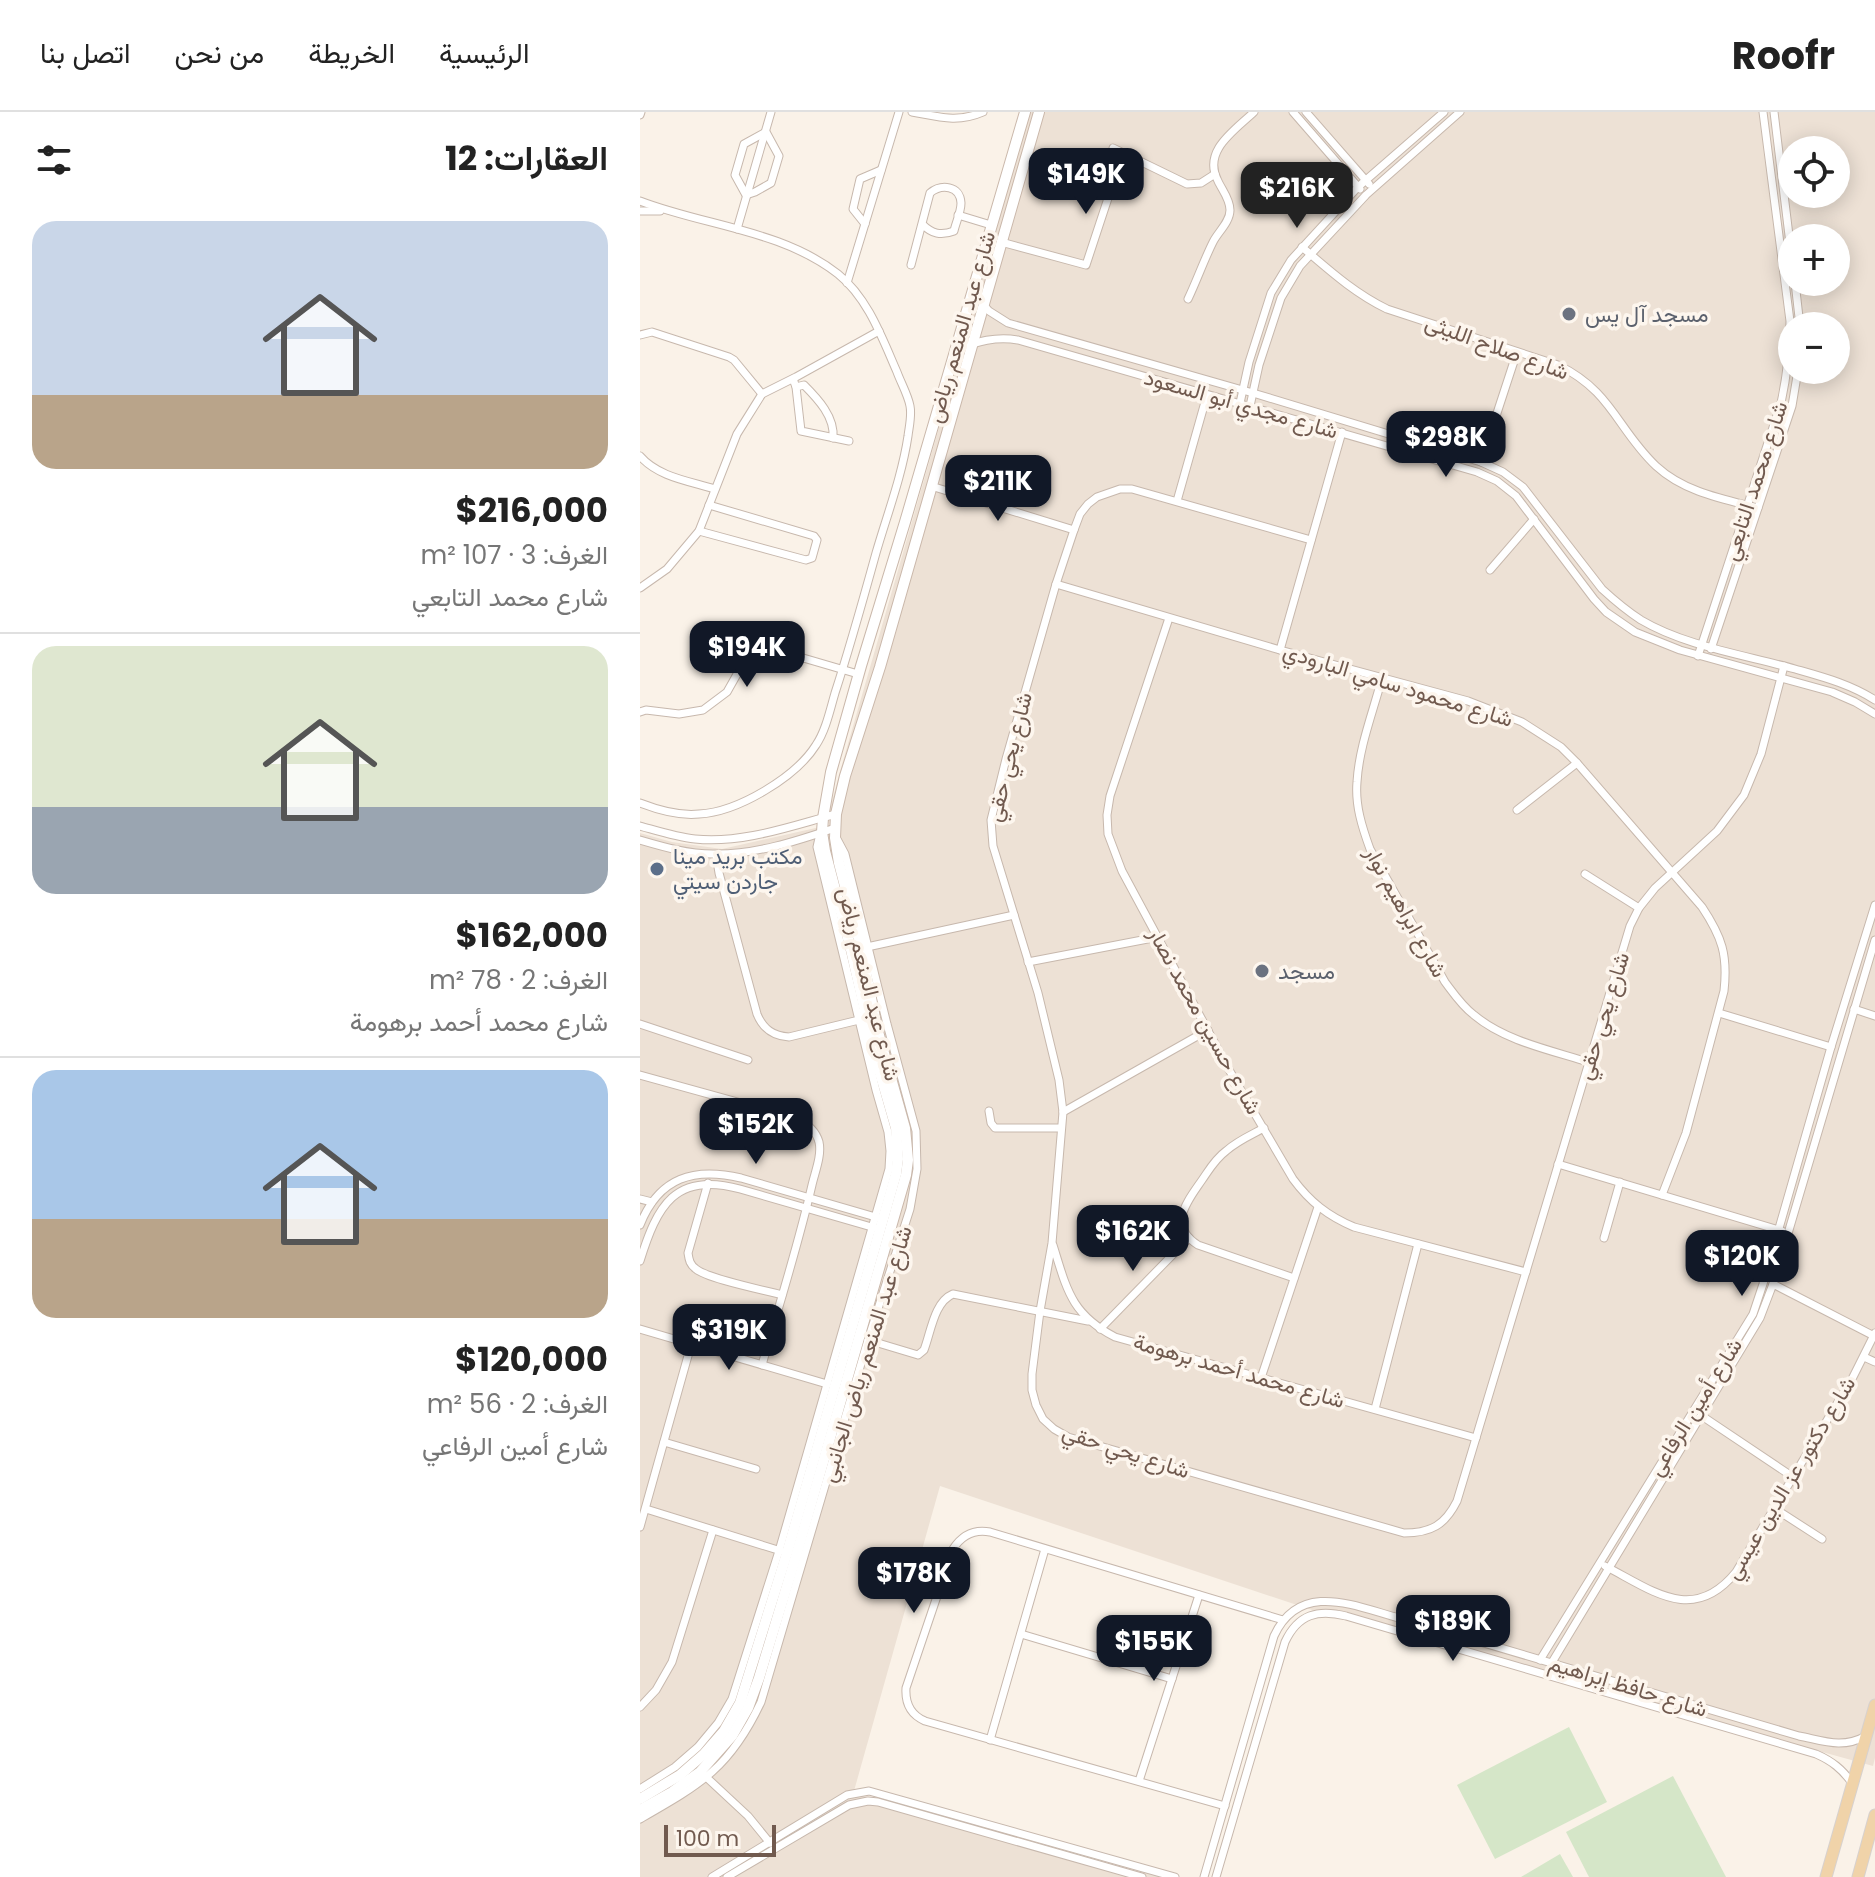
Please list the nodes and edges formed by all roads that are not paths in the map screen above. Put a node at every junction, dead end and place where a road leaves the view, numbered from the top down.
1 (771, 112) edge
2 (899, 112) edge
3 (912, 112) edge
4 (983, 112) edge
5 (1025, 112) edge
6 (1039, 112) edge
7 (1254, 112) edge
8 (1294, 112) edge
9 (1306, 112) edge
10 (1444, 112) edge
11 (1460, 112) edge
12 (1763, 112) edge
13 (1774, 112) edge
14 (766, 132) junction
15 (1113, 148) dead end
16 (881, 170) junction
17 (1215, 174) junction
18 (1115, 177) dead end
19 (1366, 180) junction
20 (1358, 187) junction
21 (1373, 188) junction
22 (746, 195) junction
23 (1366, 195) junction
24 (640, 201) edge
25 (640, 211) edge
26 (666, 211) junction
27 (958, 215) junction
28 (865, 224) junction
29 (922, 224) junction
30 (1788, 224) edge
31 (991, 225) junction
32 (737, 229) junction
33 (1001, 242) junction
34 (1302, 247) junction
35 (1310, 254) junction
36 (911, 265) dead end
37 (847, 283) junction
38 (971, 291) junction
39 (1188, 299) dead end
40 (984, 305) junction
41 (1033, 330) junction
42 (879, 331) junction
43 (640, 335) edge
44 (972, 343) junction
45 (1029, 343) junction
46 (955, 349) junction
47 (1517, 352) junction
48 (795, 383) junction
49 (1796, 384) edge
50 (1243, 390) junction
51 (1253, 393) junction
52 (762, 394) junction
53 (1207, 395) junction
54 (1240, 403) junction
55 (1250, 406) junction
56 (1345, 422) junction
57 (1342, 434) junction
58 (833, 438) junction
59 (849, 441) dead end
60 (640, 456) edge
61 (1481, 462) junction
62 (931, 486) junction
63 (715, 489) junction
64 (1177, 501) junction
65 (709, 505) junction
66 (1748, 505) junction
67 (1758, 508) junction
68 (1534, 519) junction
69 (905, 522) junction
70 (920, 528) junction
71 (1074, 530) junction
72 (699, 531) junction
73 (1311, 540) junction
74 (894, 553) junction
75 (910, 560) junction
76 (1490, 570) dead end
77 (1056, 584) junction
78 (640, 588) edge
79 (1169, 618) junction
80 (1701, 644) junction
81 (1712, 646) junction
82 (1280, 650) junction
83 (1698, 656) junction
84 (1708, 659) junction
85 (1784, 666) junction
86 (843, 669) junction
87 (858, 674) junction
88 (1382, 678) junction
89 (1781, 678) junction
90 (1875, 700) edge
91 (640, 712) edge
92 (1875, 714) edge
93 (1577, 763) junction
94 (640, 803) edge
95 (1517, 810) dead end
96 (836, 814) junction
97 (823, 818) junction
98 (640, 826) edge
99 (822, 833) junction
100 (835, 833) junction
101 (640, 840) edge
102 (716, 855) junction
103 (1672, 873) junction
104 (1585, 874) dead end
105 (1875, 905) edge
106 (1639, 908) junction
107 (1014, 915) junction
108 (1158, 937) junction
109 (1875, 944) edge
110 (864, 948) junction
111 (1028, 962) junction
112 (1844, 1005) junction
113 (1855, 1009) junction
114 (1719, 1013) junction
115 (1875, 1016) edge
116 (859, 1020) junction
117 (640, 1024) edge
118 (1208, 1030) junction
119 (1831, 1047) junction
120 (748, 1060) dead end
121 (1588, 1062) junction
122 (640, 1075) edge
123 (989, 1111) dead end
124 (1063, 1112) junction
125 (1061, 1128) junction
126 (1264, 1128) junction
127 (1558, 1164) junction
128 (912, 1169) junction
129 (1620, 1182) junction
130 (708, 1183) junction
131 (1662, 1195) junction
132 (809, 1197) junction
133 (640, 1199) edge
134 (652, 1202) junction
135 (1318, 1207) junction
136 (807, 1208) junction
137 (882, 1224) junction
138 (640, 1225) edge
139 (905, 1225) junction
140 (1779, 1230) junction
141 (1788, 1233) junction
142 (900, 1236) junction
143 (1189, 1238) junction
144 (1604, 1238) dead end
145 (1052, 1243) junction
146 (1418, 1244) junction
147 (640, 1261) edge
148 (1526, 1272) junction
149 (1294, 1278) junction
150 (1773, 1284) junction
151 (877, 1291) junction
152 (782, 1295) junction
153 (1040, 1311) junction
154 (1756, 1316) junction
155 (1090, 1322) junction
156 (640, 1329) edge
157 (1100, 1329) junction
158 (1875, 1334) edge
159 (868, 1340) junction
160 (691, 1345) junction
161 (1864, 1357) junction
162 (1875, 1362) edge
163 (762, 1365) junction
164 (1261, 1378) junction
165 (827, 1384) junction
166 (1375, 1409) junction
167 (1702, 1416) junction
168 (1476, 1438) junction
169 (664, 1442) junction
170 (756, 1469) dead end
171 (1653, 1475) junction
172 (1793, 1477) junction
173 (1661, 1481) junction
174 (1774, 1508) junction
175 (646, 1509) junction
176 (640, 1527) edge
177 (713, 1530) junction
178 (1822, 1539) dead end
179 (1045, 1549) junction
180 (792, 1555) junction
181 (1599, 1563) junction
182 (1609, 1568) junction
183 (1199, 1595) junction
184 (1399, 1618) junction
185 (1283, 1620) junction
186 (1396, 1630) junction
187 (1021, 1634) junction
188 (1540, 1660) junction
189 (1551, 1664) junction
190 (1172, 1679) junction
191 (1629, 1687) junction
192 (1626, 1698) junction
193 (1875, 1705) edge
194 (640, 1707) edge
195 (1252, 1712) junction
196 (1263, 1716) junction
197 (1799, 1736) junction
198 (1866, 1736) junction
199 (990, 1740) junction
200 (1795, 1748) junction
201 (704, 1775) junction
202 (1139, 1781) junction
203 (1852, 1783) junction
204 (640, 1789) edge
205 (640, 1799) edge
206 (886, 1800) junction
207 (1225, 1806) junction
208 (640, 1810) edge
209 (1875, 1815) edge
210 (640, 1819) edge
211 (795, 1832) junction
212 (770, 1843) junction
213 (712, 1877) edge
214 (727, 1877) edge
215 (1142, 1877) edge
216 (1175, 1877) edge
217 (1204, 1877) edge
218 (1216, 1877) edge
219 (1826, 1877) edge
220 (1858, 1877) edge

1 - 14 street
2 - 16 street
3 - 4 street
5 - 31 street, شارع عبد المنعم رياض
6 - 33 street, شارع عبد المنعم رياض
7 - 17 street
8 - 20 street
9 - 19 street
10 - 19 street
11 - 21 street
12 - 66 street, شارع محمد التابعي
13 - 30 street
14 - 22 street
14 - 22 street
14 - 22 street
15 - 17 street
16 - 28 street
16 - 28 street
17 - 39 street
18 - 33 street
19 - 20 street
19 - 21 street
20 - 23 street
20 - 34 street
21 - 23 street
22 - 32 street
23 - 35 street
24 - 26 street
25 - 26 street
26 - 32 street
27 - 29 street
27 - 29 street
27 - 31 street
28 - 37 street
29 - 36 street
31 - 38 street, شارع عبد المنعم رياض
32 - 37 street
33 - 40 street, شارع عبد المنعم رياض
34 - 35 street, شارع صلاح الليثى
34 - 50 street
35 - 47 street, شارع صلاح الليثى
35 - 51 street
37 - 42 street
38 - 40 street, شارع مجدي أبو السعود
38 - 46 street, شارع عبد المنعم رياض
40 - 41 street, شارع مجدي أبو السعود
40 - 44 street, شارع عبد المنعم رياض
41 - 45 street
41 - 50 street, شارع مجدي أبو السعود
42 - 48 street
42 - 86 street
43 - 52 street
44 - 45 street, شارع مجدي أبو السعود
44 - 46 street, شارع مجدي أبو السعود
44 - 62 street, شارع عبد المنعم رياض
45 - 53 street, شارع مجدي أبو السعود
46 - 69 street, شارع عبد المنعم رياض
47 - 61 street
47 - 66 street, شارع صلاح الليثى
48 - 52 street
48 - 58 street
48 - 58 street
49 - 67 street, شارع محمد التابعي
50 - 51 street, شارع مجدي أبو السعود
50 - 54 street
51 - 55 street
51 - 56 street, شارع مجدي أبو السعود
52 - 63 street
53 - 54 street, شارع مجدي أبو السعود
53 - 64 street
54 - 55 street, شارع مجدي أبو السعود
55 - 57 street, شارع مجدي أبو السعود
56 - 57 street
56 - 61 street, شارع مجدي أبو السعود
57 - 68 street, شارع مجدي أبو السعود
57 - 73 street
58 - 59 street
60 - 63 street
61 - 80 street, شارع مجدي أبو السعود
62 - 70 street, شارع عبد المنعم رياض
62 - 71 street
63 - 65 street
64 - 71 street, شارع يحي حقي
64 - 73 street, شارع يحي حقي
65 - 72 street
65 - 72 street
66 - 67 street, شارع صلاح الليثى
66 - 80 street, شارع محمد التابعي
67 - 81 street, شارع محمد التابعي
68 - 76 street
68 - 83 street, شارع مجدي أبو السعود
69 - 70 street
69 - 74 street, شارع عبد المنعم رياض
70 - 75 street, شارع عبد المنعم رياض
71 - 77 street, شارع يحي حقي
72 - 78 street
73 - 82 street
74 - 75 street
74 - 87 street, شارع عبد المنعم رياض
75 - 96 street, شارع عبد المنعم رياض
77 - 79 street, شارع محمود سامي البارودي
77 - 107 street, شارع يحي حقي
79 - 82 street, شارع محمود سامي البارودي
79 - 108 street, شارع حسين محمد نصار
80 - 81 street, شارع مجدي أبو السعود
80 - 83 street, شارع محمد التابعي
81 - 84 street, شارع محمد التابعي
81 - 85 street, شارع مجدي أبو السعود
82 - 88 street, شارع محمود سامي البارودي
83 - 84 street, شارع مجدي أبو السعود
84 - 89 street, شارع مجدي أبو السعود
85 - 89 street, شارع يحي حقي
85 - 90 street, شارع مجدي أبو السعود
86 - 87 street
86 - 91 street
86 - 94 street
87 - 97 street, شارع عبد المنعم رياض
88 - 93 street, شارع محمود سامي البارودي
88 - 121 street, شارع ابراهيم نوار
89 - 92 street, شارع مجدي أبو السعود
89 - 103 street, شارع يحي حقي
93 - 95 street
93 - 103 street, شارع محمود سامي البارودي
96 - 97 street
96 - 100 street, شارع عبد المنعم رياض
97 - 98 street
97 - 99 street, شارع عبد المنعم رياض
99 - 100 street
99 - 102 street
99 - 116 street, شارع عبد المنعم رياض الجانبي
99 - 137 street, شارع عبد المنعم رياض
100 - 110 street, شارع عبد المنعم رياض
101 - 102 street
102 - 116 street
103 - 106 street, شارع يحي حقي
103 - 114 street, شارع محمود سامي البارودي
104 - 106 street
105 - 112 street, شارع أمين الرفاعي
106 - 121 street, شارع يحي حقي
107 - 110 street
107 - 111 street, شارع يحي حقي
108 - 111 street
108 - 118 street, شارع حسين محمد نصار
109 - 113 street, شارع أمين الرفاعي
110 - 128 street, شارع عبد المنعم رياض
111 - 124 street, شارع يحي حقي
112 - 113 street
112 - 119 street, شارع أمين الرفاعي
113 - 115 street
113 - 141 street, شارع أمين الرفاعي
114 - 119 street
114 - 131 street, شارع محمود سامي البارودي
116 - 137 street, شارع عبد المنعم رياض الجانبي
117 - 120 street
118 - 124 street
118 - 126 street, شارع حسين محمد نصار
119 - 140 street, شارع أمين الرفاعي
121 - 127 street, شارع يحي حقي
122 - 132 street
123 - 125 street
124 - 125 street, شارع يحي حقي
125 - 145 street, شارع يحي حقي
126 - 135 street, شارع حسين محمد نصار
126 - 143 street
127 - 129 street
127 - 148 street, شارع يحي حقي
128 - 137 street, شارع عبد المنعم رياض
128 - 139 street, شارع عبد المنعم رياض الجانبي
129 - 131 street
129 - 144 street
130 - 136 street
130 - 147 street
130 - 152 street
131 - 140 street
132 - 134 street
132 - 136 street
132 - 137 street
133 - 134 street
134 - 138 street
135 - 146 street, شارع حسين محمد نصار
135 - 149 street
136 - 137 street
136 - 152 street
137 - 139 street
137 - 142 street
137 - 151 street, شارع عبد المنعم رياض
137 - 165 street, شارع عبد المنعم رياض الجانبي
137 - 180 street, شارع عبد المنعم رياض
139 - 142 street, شارع عبد المنعم رياض الجانبي
140 - 141 street
140 - 154 street, شارع أمين الرفاعي
141 - 150 street, شارع أمين الرفاعي
142 - 151 street, شارع عبد المنعم رياض الجانبي
143 - 149 street
143 - 157 street
145 - 153 street, شارع يحي حقي
145 - 155 street, شارع محمد أحمد برهومة
146 - 148 street, شارع حسين محمد نصار
146 - 166 street
148 - 168 street, شارع يحي حقي
149 - 164 street
150 - 154 street, شارع أمين الرفاعي
150 - 158 street
151 - 159 street, شارع عبد المنعم رياض الجانبي
151 - 180 street, شارع عبد المنعم رياض
152 - 163 street
153 - 155 street
153 - 159 street
153 - 168 street, شارع يحي حقي
154 - 167 street, شارع أمين الرفاعي
154 - 171 street, شارع أمين الرفاعي
155 - 157 street, شارع محمد أحمد برهومة
156 - 160 street
157 - 164 street, شارع محمد أحمد برهومة
158 - 161 street, شارع دكتور عز الدين عيسي
159 - 180 street, شارع عبد المنعم رياض الجانبي
160 - 163 street
160 - 169 street
161 - 162 street
161 - 172 street, شارع دكتور عز الدين عيسي
163 - 165 street
164 - 166 street, شارع محمد أحمد برهومة
165 - 180 street, شارع عبد المنعم رياض الجانبي
166 - 168 street, شارع محمد أحمد برهومة
167 - 172 street
167 - 173 street, شارع أمين الرفاعي
169 - 170 street
169 - 175 street
171 - 173 street
171 - 181 street, شارع أمين الرفاعي
172 - 174 street, شارع دكتور عز الدين عيسي
173 - 182 street, شارع أمين الرفاعي
174 - 178 street
174 - 182 street, شارع دكتور عز الدين عيسي
175 - 176 street
175 - 177 street
177 - 180 street
177 - 194 street
179 - 183 street
179 - 187 street
179 - 199 street
180 - 201 street, شارع عبد المنعم رياض
180 - 204 street, شارع عبد المنعم رياض الجانبي
180 - 205 street, شارع عبد المنعم رياض
181 - 182 street, شارع دكتور عز الدين عيسي
181 - 188 street, شارع أمين الرفاعي
182 - 189 street, شارع أمين الرفاعي
183 - 185 street
183 - 190 street
184 - 185 street, شارع حافظ إبراهيم
184 - 186 street
184 - 188 street, شارع حافظ إبراهيم
185 - 195 street
186 - 192 street, شارع حافظ إبراهيم
186 - 196 street, شارع حافظ إبراهيم
187 - 190 street
187 - 199 street
188 - 189 street, شارع حافظ إبراهيم
189 - 191 street, شارع حافظ إبراهيم
190 - 202 street
191 - 192 street
191 - 197 street, شارع حافظ إبراهيم
192 - 200 street, شارع حافظ إبراهيم
193 - 198 main road
195 - 196 street
195 - 207 street
196 - 218 street, شارع حافظ إبراهيم
197 - 198 street, شارع حافظ إبراهيم
197 - 200 street
198 - 203 main road
199 - 202 street
200 - 203 street, شارع حافظ إبراهيم
201 - 208 street, شارع عبد المنعم رياض
201 - 210 street
201 - 212 street
202 - 207 street
203 - 219 main road
206 - 211 street
206 - 215 street
206 - 216 street
207 - 217 street
209 - 220 main road
211 - 212 street
211 - 214 street
212 - 213 street

